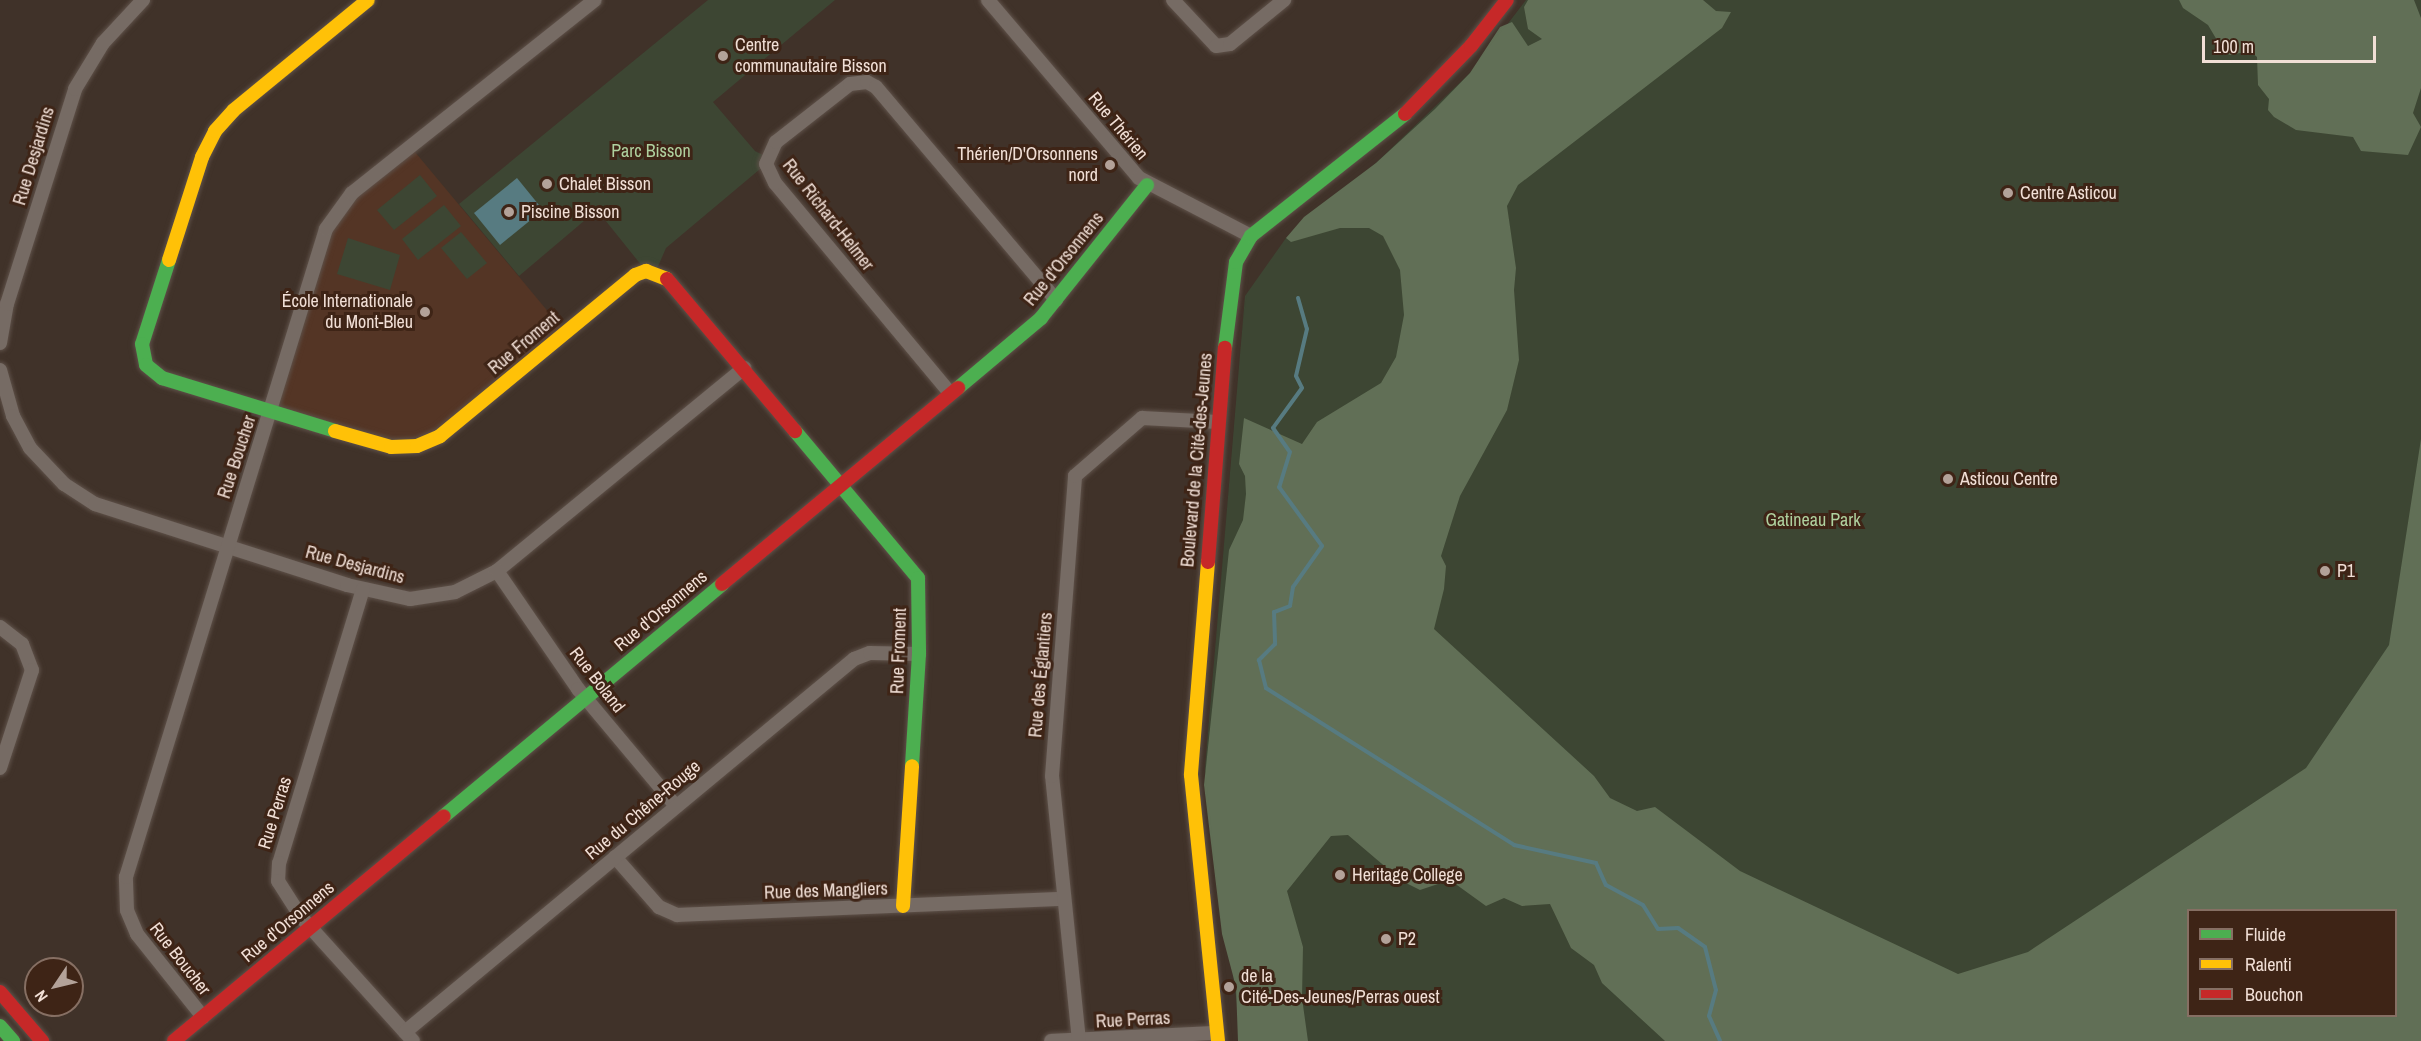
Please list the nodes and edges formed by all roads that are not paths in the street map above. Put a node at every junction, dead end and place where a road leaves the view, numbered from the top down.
1 (143, 0) edge
2 (368, 0) edge
3 (595, 0) edge
4 (988, 0) edge
5 (1173, 0) edge
6 (1284, 0) edge
7 (1507, 0) edge
8 (1147, 185) junction
9 (1251, 236) junction
10 (1056, 300) junction
11 (0, 343) edge
12 (744, 368) junction
13 (0, 370) edge
14 (950, 393) junction
15 (270, 413) junction
16 (1218, 422) junction
17 (841, 484) junction
18 (227, 547) junction
19 (497, 571) junction
20 (363, 589) junction
21 (0, 627) edge
22 (919, 654) junction
23 (586, 697) junction
24 (0, 768) edge
25 (676, 806) junction
26 (615, 857) junction
27 (1063, 899) junction
28 (903, 906) junction
29 (311, 928) junction
30 (0, 992) edge
31 (203, 1017) junction
32 (0, 1026) edge
33 (409, 1036) edge
34 (1217, 1037) edge
35 (13, 1041) edge
36 (42, 1041) edge
37 (174, 1041) edge
38 (1051, 1041) edge
39 (1079, 1041) edge

1 - 11 street, Rue Desjardins
2 - 15 street, Rue Froment
3 - 15 street, Rue Boucher
4 - 8 street, Rue Thérien
5 - 6 street
7 - 9 street, Boulevard de la Cité-des-Jeunes
8 - 9 street, Rue Thérien
8 - 10 street, Rue d'Orsonnens
9 - 16 street, Boulevard de la Cité-des-Jeunes
10 - 14 street, Rue d'Orsonnens
10 - 14 street, Rue Richard-Helmer
12 - 15 street, Rue Froment
12 - 17 street, Rue Froment
12 - 19 street, Rue Desjardins
13 - 18 street, Rue Desjardins
14 - 17 street, Rue d'Orsonnens
15 - 18 street, Rue Boucher
16 - 27 street, Rue des Églantiers
16 - 34 street, Boulevard de la Cité-des-Jeunes
17 - 22 street, Rue Froment
17 - 23 street, Rue d'Orsonnens
18 - 20 street, Rue Desjardins
18 - 31 street, Rue Boucher
19 - 20 street, Rue Desjardins
19 - 23 street, Rue Boland
20 - 29 street, Rue Perras
21 - 24 street
22 - 25 street, Rue du Chêne-Rouge
22 - 28 street, Rue Froment
23 - 25 street, Rue Boland
23 - 29 street, Rue d'Orsonnens
25 - 26 street, Rue du Chêne-Rouge
26 - 28 street, Rue des Mangliers
26 - 33 street, Rue du Chêne-Rouge
27 - 28 street, Rue des Mangliers
27 - 39 street, Rue des Églantiers
29 - 31 street, Rue d'Orsonnens
29 - 33 street, Rue Perras
30 - 36 street
31 - 37 street, Rue d'Orsonnens
32 - 35 street
34 - 39 street, Rue Perras
38 - 39 street, Rue Perras

